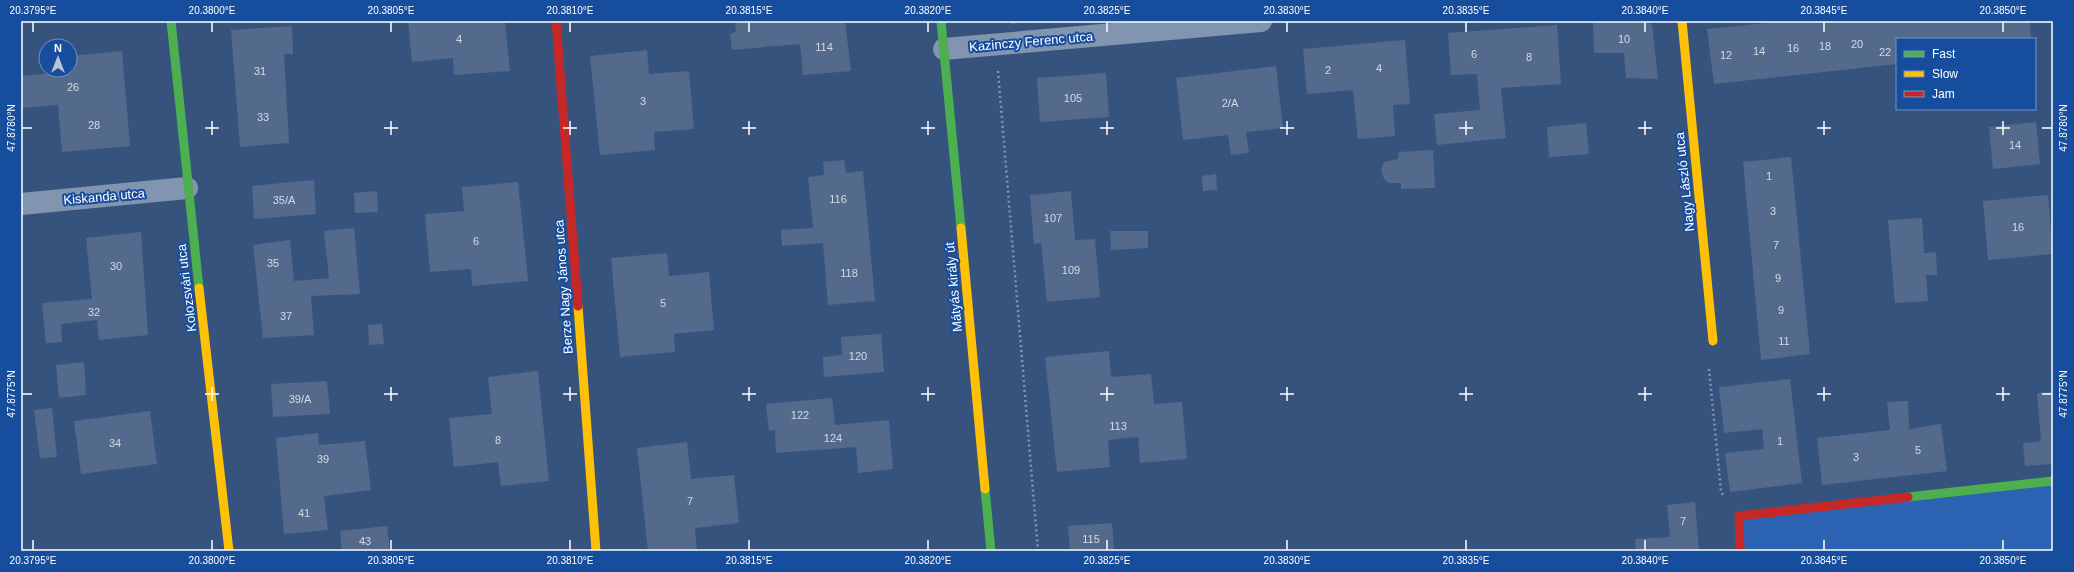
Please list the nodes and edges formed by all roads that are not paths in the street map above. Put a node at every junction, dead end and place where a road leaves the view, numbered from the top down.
1 (171, 21) edge
2 (556, 21) edge
3 (941, 21) edge
4 (1261, 21) edge
5 (1682, 21) edge
6 (944, 49) junction
7 (187, 188) junction
8 (21, 204) edge
9 (1713, 341) road end
10 (2053, 481) edge
11 (229, 551) edge
12 (596, 551) edge
13 (991, 551) edge
14 (1740, 551) edge

1 - 7 street, Kolozsvári utca
2 - 12 street, Berze Nagy János utca
3 - 6 street, Mátyás király út
4 - 6 street, Kazinczy Ferenc utca
5 - 9 street, Nagy László utca
6 - 13 street, Mátyás király út
7 - 8 street, Kiskanda utca
7 - 11 street, Kolozsvári utca
10 - 14 street

